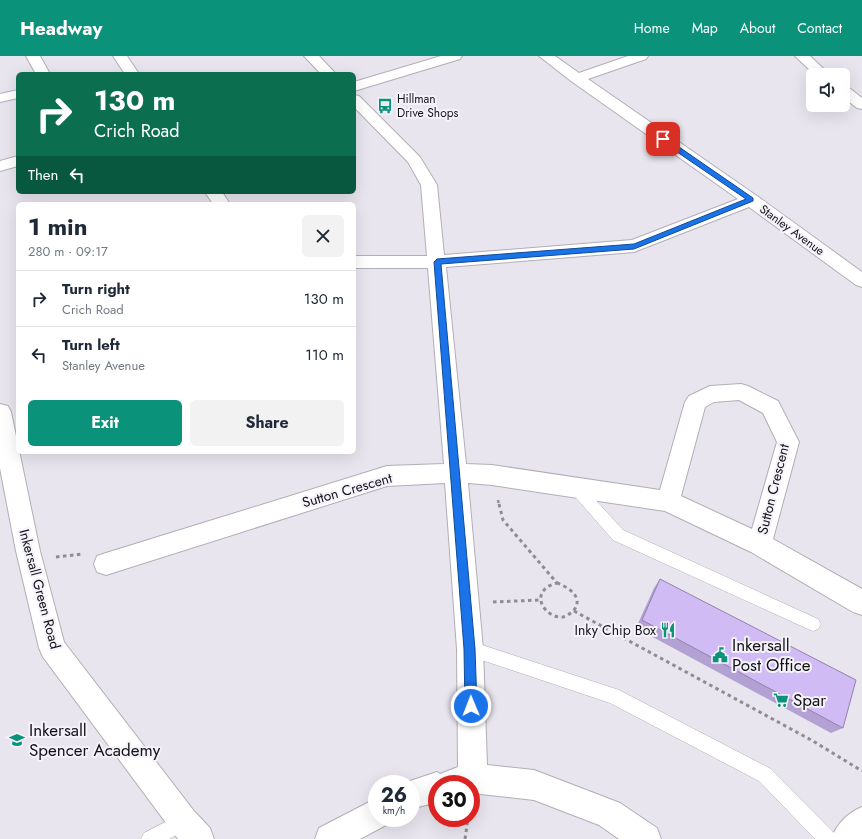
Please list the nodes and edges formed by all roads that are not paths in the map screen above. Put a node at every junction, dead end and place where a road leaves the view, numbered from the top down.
1 (33, 56) edge
2 (120, 56) edge
3 (311, 56) edge
4 (454, 56) edge
5 (546, 56) edge
6 (641, 56) edge
7 (802, 56) edge
8 (815, 68) edge
9 (42, 72) edge
10 (131, 72) edge
11 (327, 72) edge
12 (576, 78) junction
13 (356, 87) edge
14 (16, 94) edge
15 (850, 96) edge
16 (0, 98) edge
17 (356, 101) edge
18 (862, 105) edge
19 (16, 161) edge
20 (0, 166) edge
21 (751, 200) junction
22 (356, 262) edge
23 (437, 262) junction
24 (862, 281) edge
25 (0, 412) edge
26 (456, 473) junction
27 (575, 487) junction
28 (668, 501) junction
29 (760, 544) junction
30 (114, 562) road end
31 (862, 603) edge
32 (814, 624) dead end
33 (470, 649) junction
34 (461, 775) edge
35 (480, 782) edge
36 (368, 818) edge
37 (862, 822) edge
38 (191, 830) edge
39 (150, 839) edge
40 (330, 839) edge
41 (646, 839) edge
42 (828, 839) edge
43 (846, 839) edge

1 - 9 street
2 - 10 street
3 - 11 street
4 - 13 street
5 - 12 street, Stanley Avenue
6 - 12 street
7 - 8 street
12 - 21 street, Stanley Avenue
14 - 16 street
15 - 18 street
17 - 23 street
19 - 20 street
21 - 23 street
21 - 24 street, Stanley Avenue
22 - 23 street
23 - 26 street
25 - 38 street, Inkersall Green Road
26 - 27 street, Sutton Crescent
26 - 30 street, Sutton Crescent
26 - 33 street
27 - 28 street, Sutton Crescent
27 - 32 lane
28 - 29 street, Sutton Crescent
28 - 29 street, Sutton Crescent
29 - 31 street, Sutton Crescent
33 - 34 street
33 - 42 lane
35 - 41 street
36 - 40 street
37 - 43 street
38 - 39 lane

